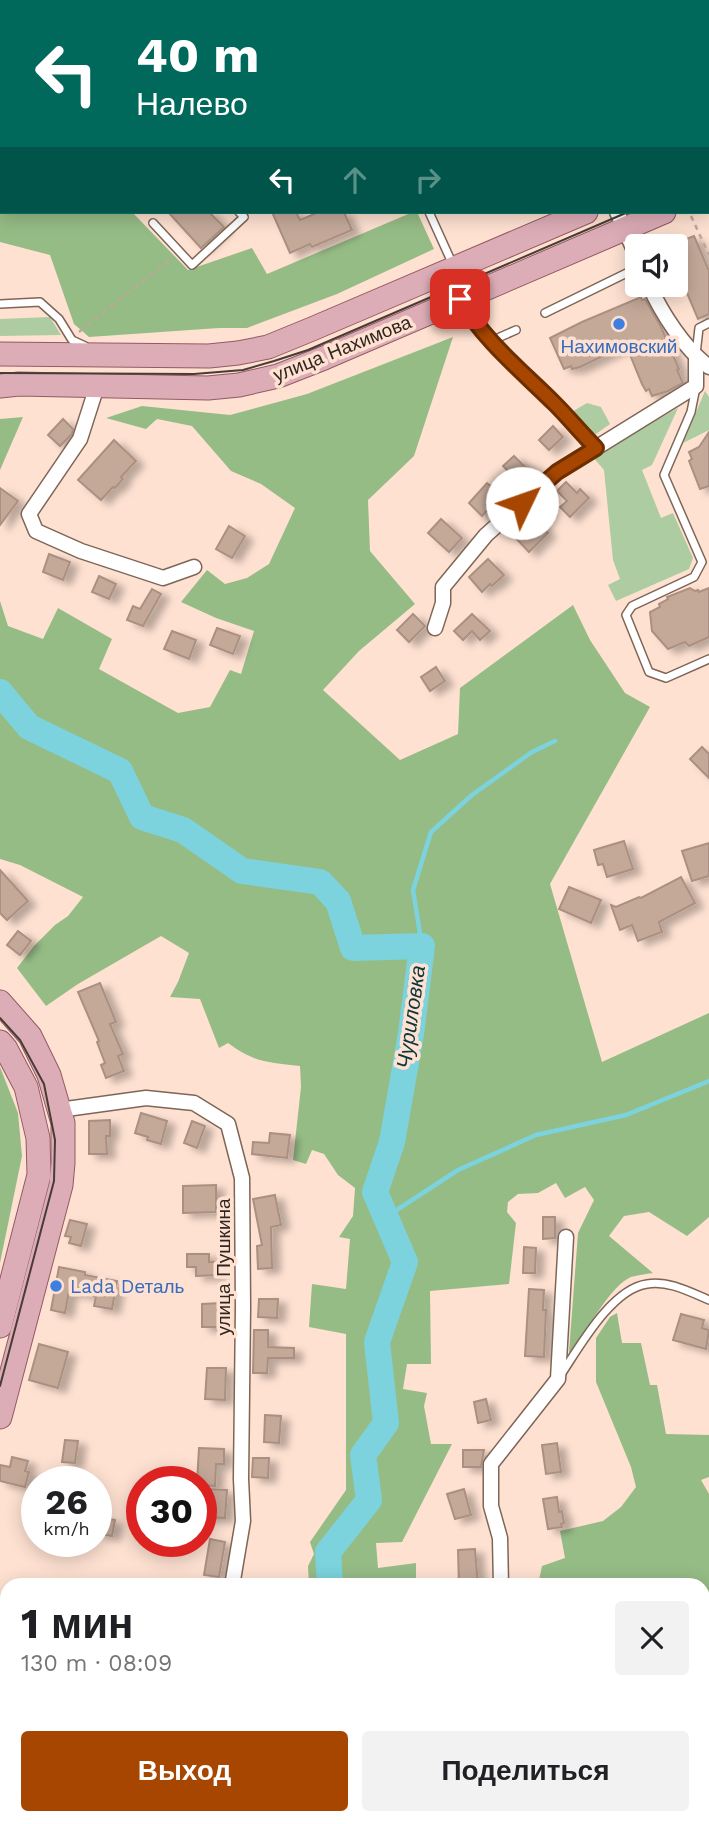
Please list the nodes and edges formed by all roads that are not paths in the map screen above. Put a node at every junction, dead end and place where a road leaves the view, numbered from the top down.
1 (241, 214) edge
2 (430, 214) edge
3 (581, 214) edge
4 (653, 214) edge
5 (621, 220) edge
6 (153, 223) dead end
7 (454, 268) junction
8 (625, 274) edge
9 (654, 297) edge
10 (460, 299) junction
11 (0, 304) edge
12 (545, 313) dead end
13 (709, 323) edge
14 (516, 330) dead end
15 (491, 341) junction
16 (0, 354) edge
17 (105, 356) junction
18 (696, 357) junction
19 (709, 368) edge
20 (0, 386) edge
21 (97, 386) junction
22 (696, 386) junction
23 (596, 448) junction
24 (194, 567) dead end
25 (435, 628) dead end
26 (709, 659) edge
27 (0, 1002) edge
28 (0, 1042) edge
29 (59, 1110) junction
30 (566, 1237) dead end
31 (709, 1300) edge
32 (0, 1326) edge
33 (558, 1379) junction
34 (0, 1417) edge
35 (233, 1578) edge
36 (501, 1578) edge

1 - 6 lane
2 - 7 lane
3 - 7 main road, улица Нахимова
4 - 5 main road, улица Нахимова
5 - 10 main road, улица Нахимова
7 - 17 main road, улица Нахимова
8 - 12 lane
9 - 18 street
10 - 15 lane
10 - 21 main road, улица Нахимова
11 - 17 lane
13 - 18 lane
14 - 15 lane
15 - 23 lane
16 - 17 main road, улица Нахимова
18 - 19 street
18 - 22 street
20 - 21 main road, улица Нахимова
21 - 24 street
22 - 23 street
22 - 26 lane
23 - 25 street
27 - 29 main road
28 - 32 main road
29 - 34 main road
29 - 35 street, улица Пушкина
30 - 33 street
31 - 33 lane
33 - 36 street

